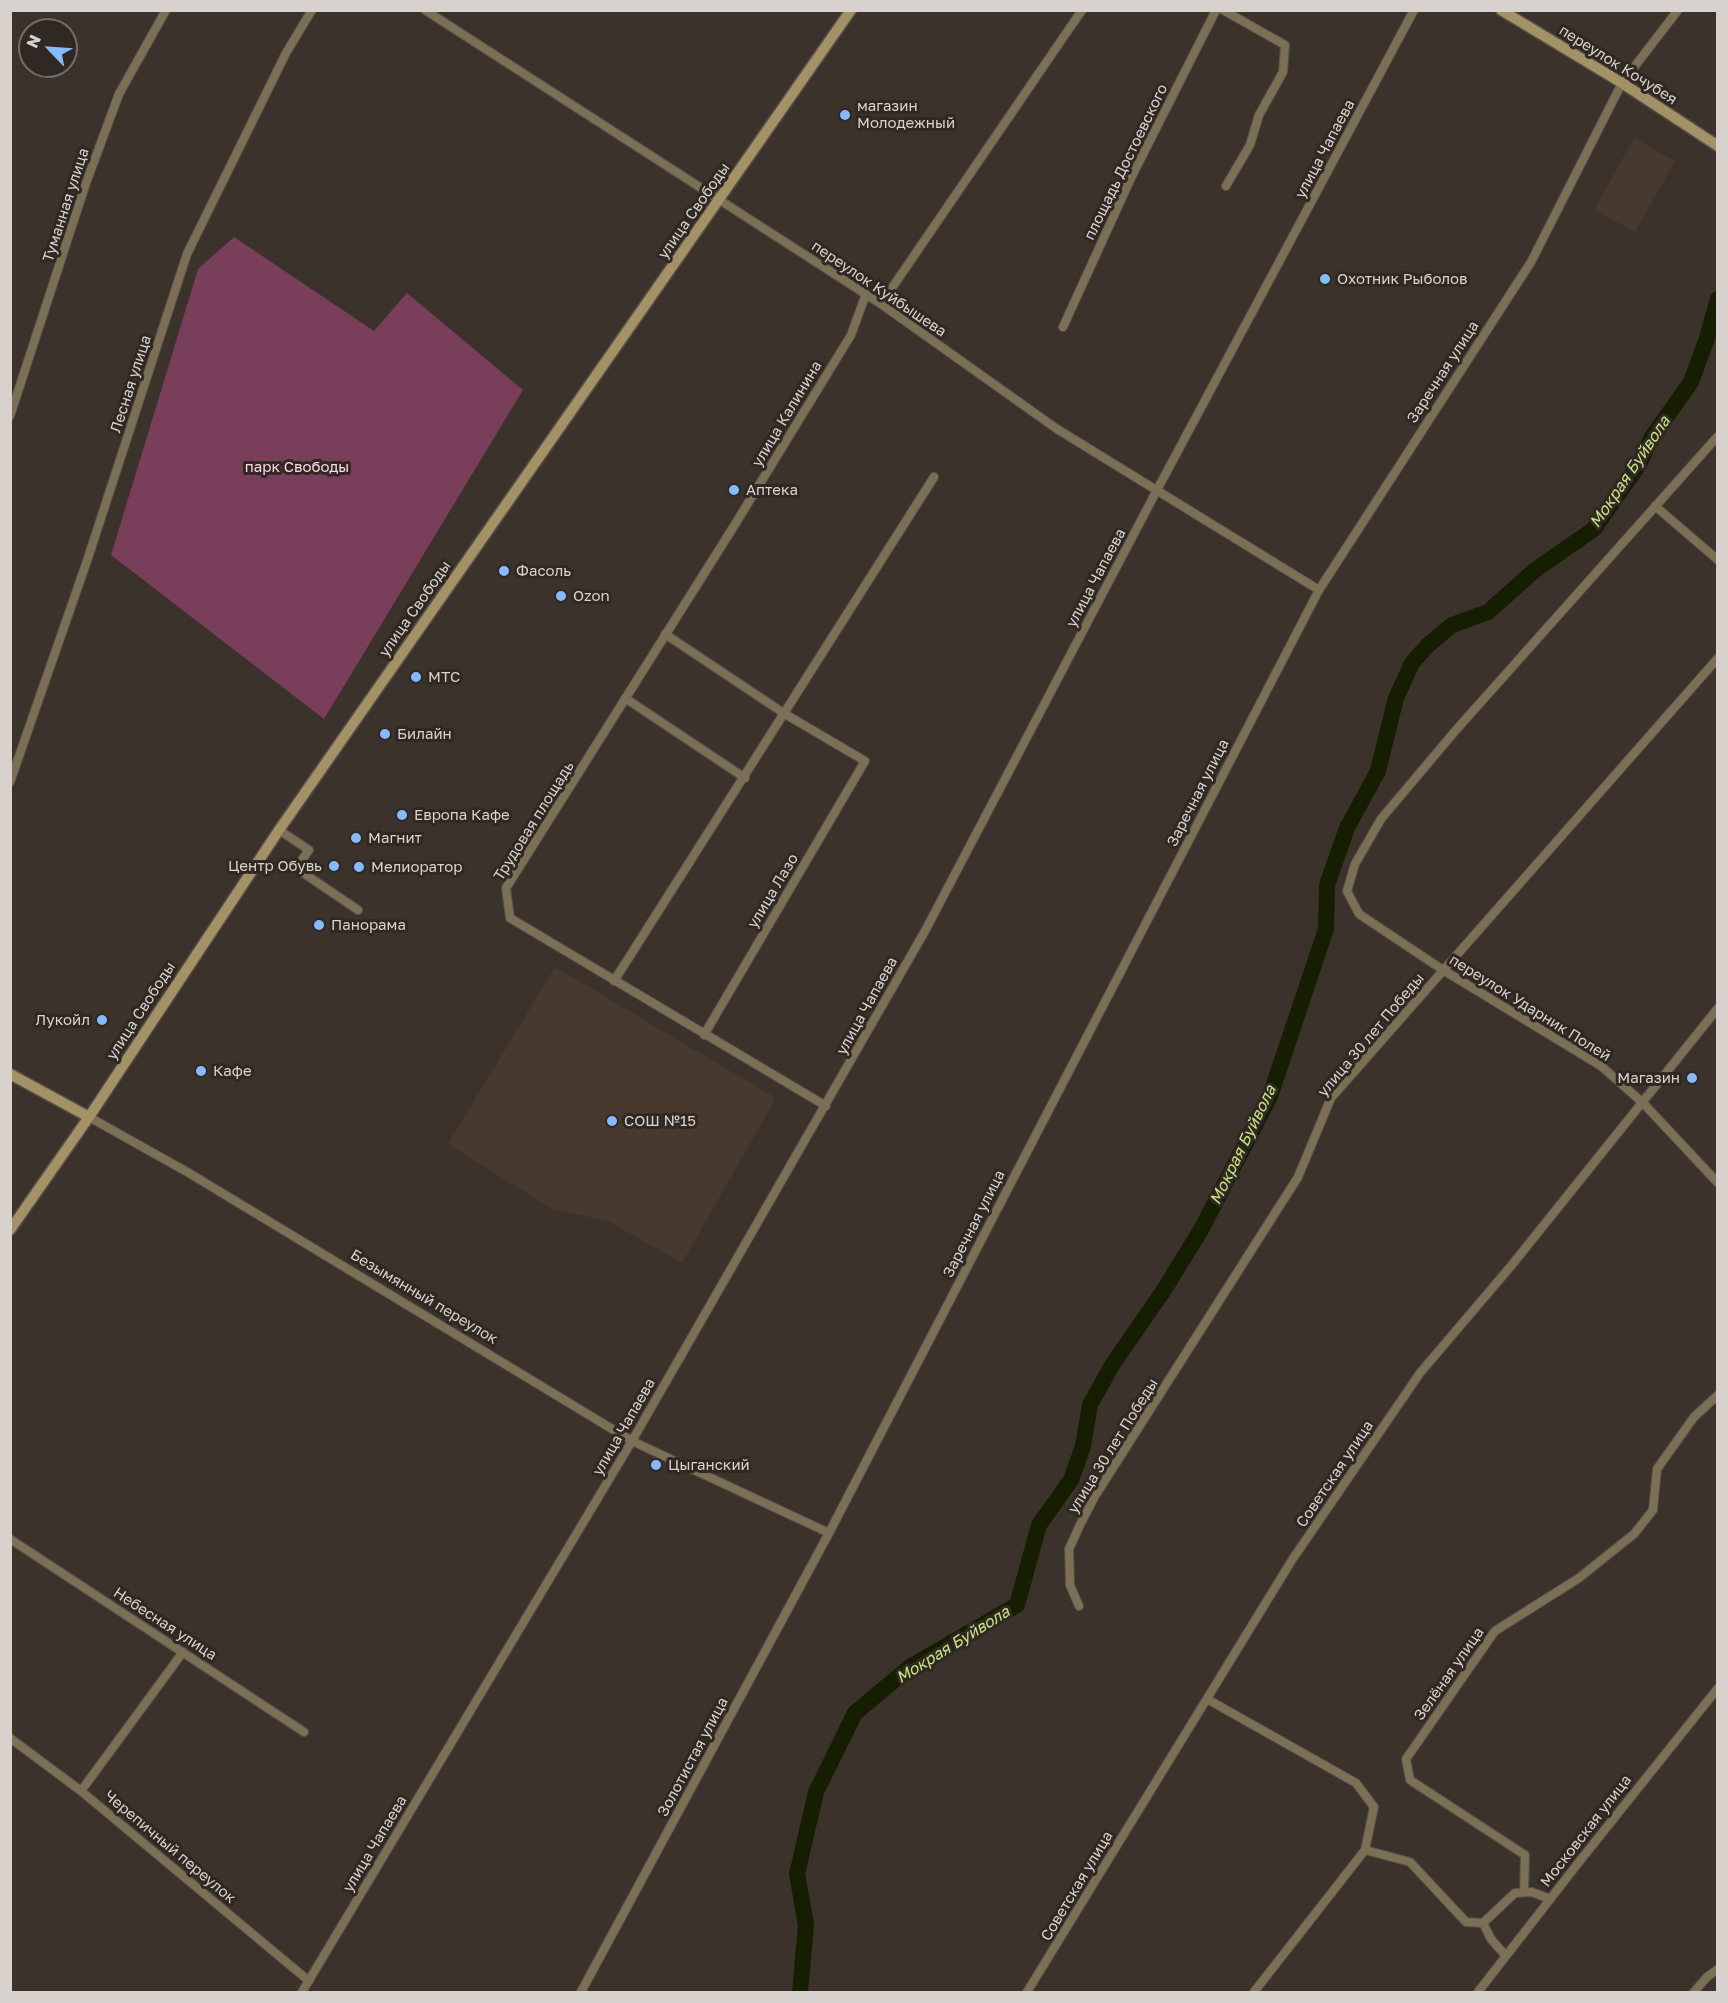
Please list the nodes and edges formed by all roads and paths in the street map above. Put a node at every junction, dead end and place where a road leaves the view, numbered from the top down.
1 (166, 10) edge
2 (312, 10) edge
3 (424, 10) edge
4 (851, 10) edge
5 (1082, 10) edge
6 (1216, 10) edge
7 (1223, 10) edge
8 (1414, 10) edge
9 (1501, 10) edge
10 (1678, 10) edge
11 (437, 14) edge
12 (1622, 82) junction
13 (1718, 146) edge
14 (1226, 186) dead end
15 (720, 200) junction
16 (866, 294) junction
17 (881, 304) junction
18 (1063, 327) dead end
19 (10, 416) edge
20 (1718, 436) edge
21 (934, 477) dead end
22 (1157, 490) junction
23 (1655, 506) junction
24 (1718, 560) edge
25 (1319, 590) junction
26 (665, 634) junction
27 (1718, 658) edge
28 (625, 698) junction
29 (785, 714) junction
30 (745, 778) junction
31 (10, 782) edge
32 (279, 830) junction
33 (358, 910) dead end
34 (1443, 970) junction
35 (615, 981) junction
36 (1718, 1008) edge
37 (704, 1035) junction
38 (10, 1074) edge
39 (1643, 1103) junction
40 (826, 1106) junction
41 (89, 1117) junction
42 (1718, 1183) edge
43 (10, 1230) edge
44 (1718, 1395) edge
45 (632, 1441) junction
46 (829, 1533) junction
47 (10, 1539) edge
48 (1079, 1606) dead end
49 (183, 1652) junction
50 (1718, 1688) edge
51 (1207, 1699) junction
52 (304, 1732) dead end
53 (10, 1738) edge
54 (81, 1791) junction
55 (1365, 1850) junction
56 (1524, 1892) junction
57 (1550, 1899) junction
58 (1483, 1923) junction
59 (1506, 1956) junction
60 (1718, 1969) edge
61 (309, 1981) junction
62 (302, 1992) edge
63 (581, 1992) edge
64 (1028, 1992) edge
65 (1254, 1992) edge
66 (1478, 1992) edge
67 (1694, 1992) edge

1 - 19 street, Туманная улица
2 - 31 street, Лесная улица
3 - 11 street, переулок Куйбышева
4 - 15 main road, улица Свободы
5 - 17 street
6 - 18 street, площадь Достоевского
7 - 14 street
8 - 22 street, улица Чапаева
9 - 12 main road, переулок Кочубея
10 - 12 street, Заречная улица
11 - 15 street, переулок Куйбышева
12 - 13 main road, переулок Кочубея
12 - 25 street, Заречная улица
15 - 16 street, переулок Куйбышева
15 - 32 main road, улица Свободы
16 - 17 street, переулок Куйбышева
16 - 26 street, улица Калинина
17 - 22 street, переулок Куйбышева
20 - 23 street
21 - 29 street
22 - 25 street, переулок Куйбышева
22 - 40 street, улица Чапаева
23 - 24 street
23 - 34 street, переулок Ударник Полей
25 - 46 street, Заречная улица
26 - 28 street, Трудовая площадь
26 - 29 street
27 - 34 street, улица 30 лет Победы
28 - 30 street
28 - 35 street, Трудовая площадь
29 - 30 street
29 - 37 street, улица Лазо
30 - 35 street
32 - 33 street
32 - 41 main road, улица Свободы
34 - 39 street, переулок Ударник Полей
34 - 48 street, улица 30 лет Победы
35 - 37 street, Трудовая площадь
36 - 39 street, Советская улица
37 - 40 street, Трудовая площадь
38 - 41 main road, Безымянный переулок
39 - 42 street, переулок Ударник Полей
39 - 51 street, Советская улица
40 - 45 street, улица Чапаева
41 - 43 main road, улица Свободы
41 - 45 street, Безымянный переулок
44 - 56 street, Зелёная улица
45 - 46 street, Безымянный переулок
45 - 61 street, улица Чапаева
46 - 63 street, Золотистая улица
47 - 49 street, Небесная улица
49 - 52 street, Небесная улица
49 - 54 street
50 - 57 street, Московская улица
51 - 55 street
51 - 64 street, Советская улица
53 - 54 street, Черепичный переулок
54 - 61 street, Черепичный переулок
55 - 58 street
55 - 65 street
56 - 57 street
56 - 58 street
57 - 59 street, Московская улица
58 - 59 street
59 - 66 street, Московская улица
60 - 67 street
61 - 62 street, улица Чапаева

